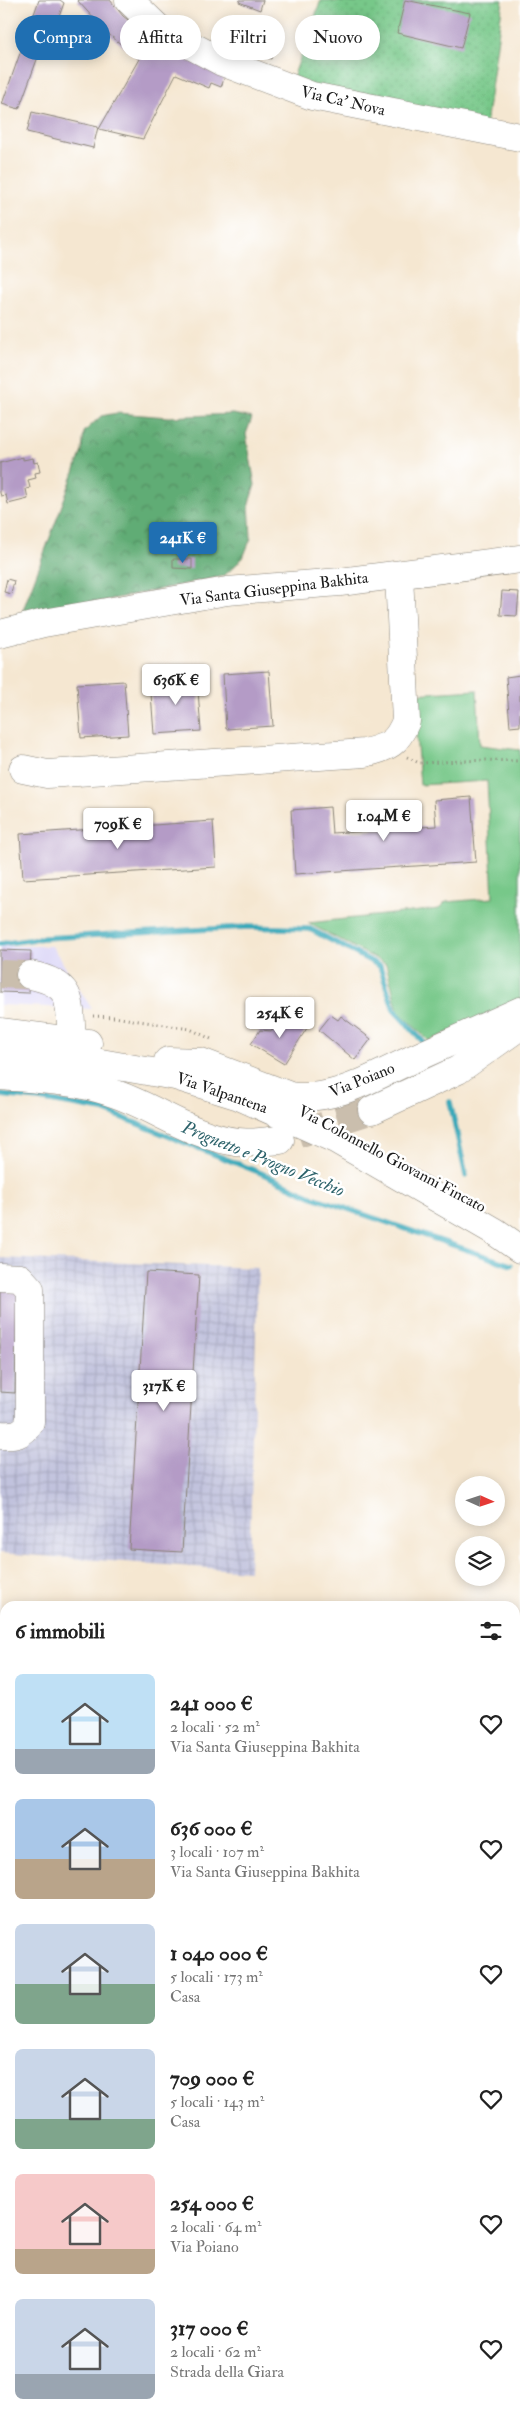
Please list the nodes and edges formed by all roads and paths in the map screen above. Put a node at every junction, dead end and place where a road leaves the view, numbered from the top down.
1 (129, 0) edge
2 (520, 137) edge
3 (520, 559) edge
4 (399, 574) junction
5 (0, 634) edge
6 (398, 738) junction
7 (520, 761) edge
8 (23, 769) dead end
9 (30, 975) tunnel mouth
10 (520, 1012) edge
11 (520, 1026) edge
12 (0, 1032) edge
13 (72, 1041) junction
14 (0, 1053) edge
15 (168, 1061) junction
16 (0, 1076) edge
17 (372, 1110) tunnel mouth
18 (280, 1140) tunnel mouth
19 (520, 1228) edge
20 (520, 1249) edge
21 (0, 1277) edge
22 (7, 1436) edge

1 - 2 street, Via Ca' Nova
3 - 4 street, Via Santa Giuseppina Bakhita
4 - 5 street, Via Santa Giuseppina Bakhita
4 - 6 street
6 - 7 path
6 - 8 street
9 - 13 street
10 - 15 street, Via Poiano
11 - 17 street, Via Poiano
12 - 13 street, Via Colonnello Giovanni Fincato
13 - 15 street, Via Colonnello Giovanni Fincato
14 - 20 street, Via Valpantena
15 - 19 street, Via Colonnello Giovanni Fincato
16 - 18 street
21 - 22 street

